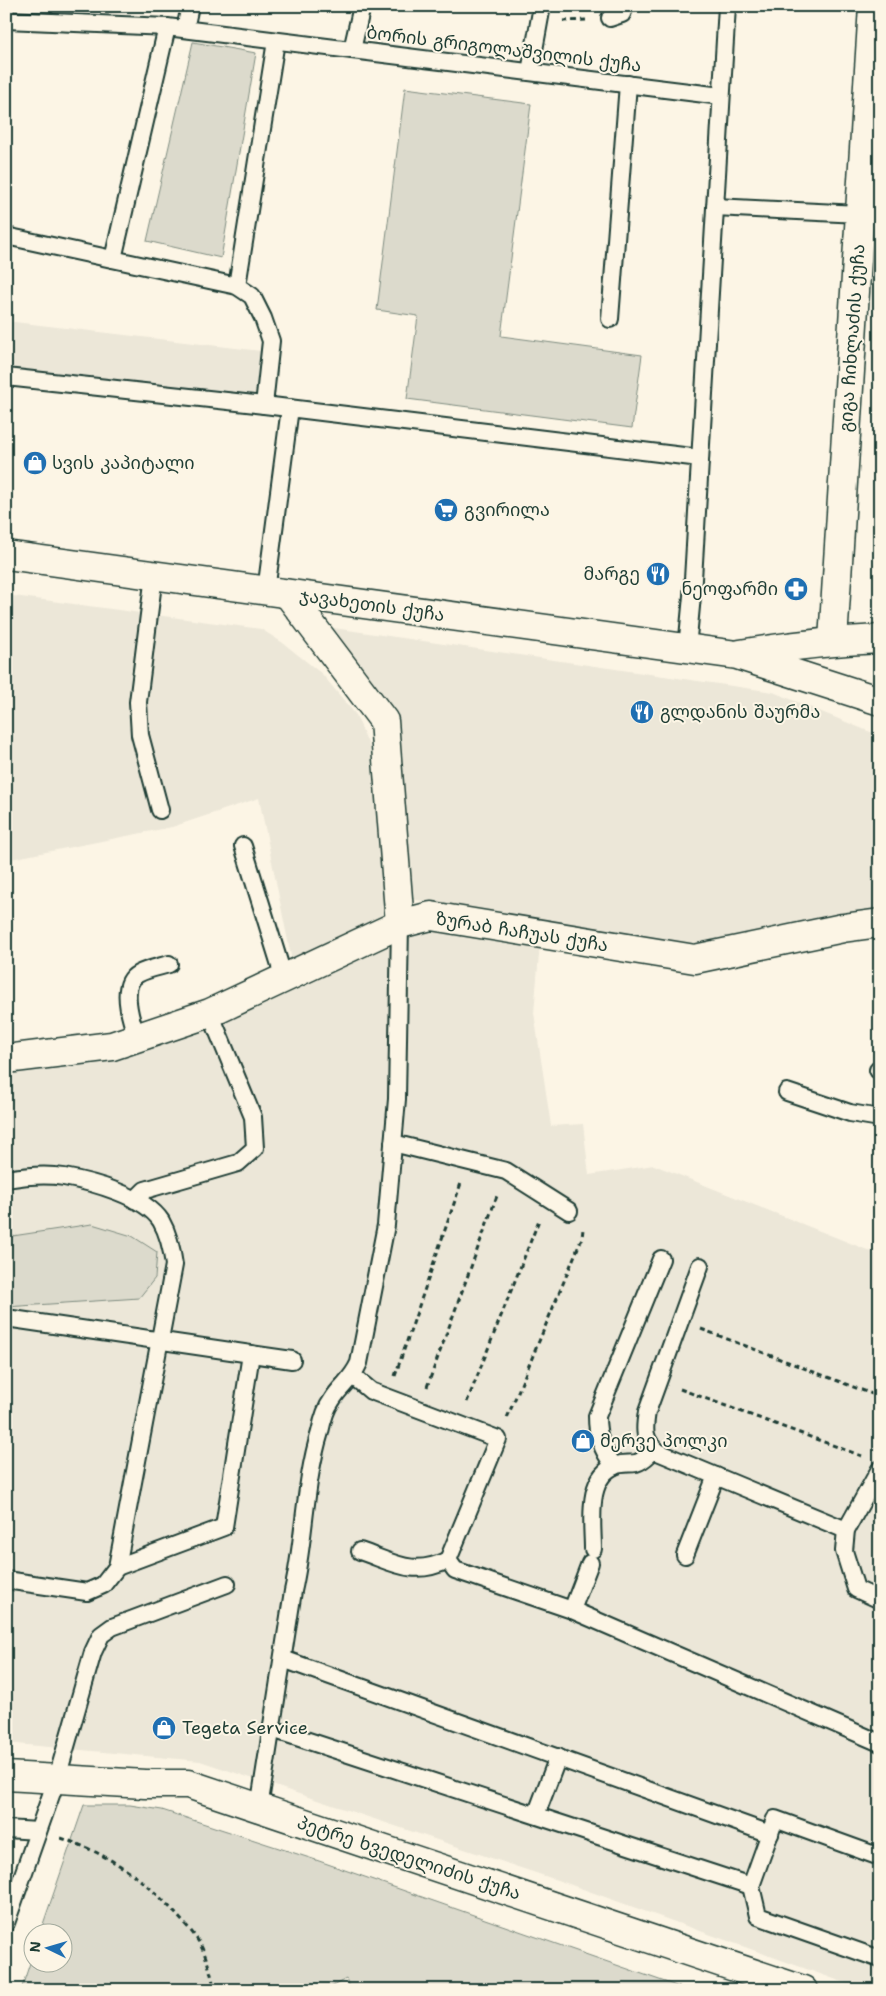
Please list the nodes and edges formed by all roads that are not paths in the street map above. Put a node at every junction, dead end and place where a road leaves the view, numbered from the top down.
1 (190, 6) edge
2 (362, 6) edge
3 (625, 6) edge
4 (727, 6) edge
5 (873, 6) edge
6 (541, 14) edge
7 (610, 18) road end
8 (6, 20) edge
9 (167, 27) junction
10 (185, 29) junction
11 (276, 41) junction
12 (352, 50) junction
13 (530, 72) junction
14 (628, 84) junction
15 (721, 96) junction
16 (715, 207) junction
17 (870, 215) edge
18 (6, 236) edge
19 (113, 259) junction
20 (236, 286) junction
21 (610, 319) dead end
22 (6, 377) edge
23 (264, 405) junction
24 (290, 408) junction
25 (700, 458) junction
26 (6, 555) edge
27 (154, 575) junction
28 (277, 592) junction
29 (880, 639) edge
30 (833, 640) junction
31 (687, 648) junction
32 (737, 655) junction
33 (880, 701) edge
34 (160, 810) dead end
35 (243, 846) dead end
36 (880, 923) edge
37 (400, 924) junction
38 (169, 964) dead end
39 (284, 978) junction
40 (210, 1013) junction
41 (137, 1037) junction
42 (6, 1059) edge
43 (787, 1092) dead end
44 (880, 1118) edge
45 (393, 1143) junction
46 (6, 1179) edge
47 (135, 1200) junction
48 (569, 1211) road end
49 (661, 1259) dead end
50 (700, 1266) dead end
51 (6, 1318) edge
52 (160, 1340) junction
53 (251, 1354) junction
54 (292, 1360) dead end
55 (353, 1376) junction
56 (655, 1449) junction
57 (875, 1464) edge
58 (614, 1466) junction
59 (716, 1476) junction
60 (846, 1530) junction
61 (360, 1551) dead end
62 (685, 1555) dead end
63 (448, 1560) junction
64 (117, 1567) junction
65 (6, 1580) edge
66 (227, 1584) dead end
67 (880, 1600) edge
68 (572, 1610) junction
69 (283, 1658) junction
70 (272, 1729) junction
71 (880, 1743) edge
72 (558, 1758) junction
73 (6, 1776) edge
74 (57, 1778) junction
75 (259, 1808) junction
76 (536, 1815) junction
77 (6, 1830) edge
78 (38, 1831) junction
79 (770, 1834) junction
80 (880, 1857) edge
81 (751, 1886) junction
82 (6, 1923) edge
83 (880, 1959) edge
84 (803, 1990) edge

1 - 10 lane
2 - 12 lane
3 - 7 lane
4 - 15 lane
5 - 17 street, გიგა ჩიხლაძის ქუჩა
6 - 13 lane
8 - 9 lane, ბორის გრიგოლაშვილის ქუჩა
9 - 10 lane, ბორის გრიგოლაშვილის ქუჩა
9 - 19 lane
10 - 11 lane, ბორის გრიგოლაშვილის ქუჩა
11 - 12 lane, ბორის გრიგოლაშვილის ქუჩა
11 - 20 lane
12 - 13 lane, ბორის გრიგოლაშვილის ქუჩა
13 - 14 lane, ბორის გრიგოლაშვილის ქუჩა
14 - 15 lane, ბორის გრიგოლაშვილის ქუჩა
14 - 21 lane
15 - 16 lane
16 - 17 lane
16 - 25 lane
17 - 30 street, გიგა ჩიხლაძის ქუჩა
18 - 19 lane
19 - 20 lane
20 - 23 lane
22 - 23 lane
23 - 24 lane
24 - 25 lane
24 - 28 lane
25 - 31 lane
26 - 27 street, ჯავახეთის ქუჩა
27 - 28 street, ჯავახეთის ქუჩა
27 - 34 lane
28 - 31 street, ჯავახეთის ქუჩა
28 - 37 street
29 - 30 street, ჯავახეთის ქუჩა
30 - 32 street, ჯავახეთის ქუჩა
31 - 32 street, ჯავახეთის ქუჩა
32 - 33 street, ჯავახეთის ქუჩა
35 - 39 lane
36 - 37 street, ზურაბ ჩაჩუას ქუჩა
37 - 39 street, ზურაბ ჩაჩუას ქუჩა
37 - 45 lane
38 - 41 lane
39 - 40 street, ზურაბ ჩაჩუას ქუჩა
40 - 41 street, ზურაბ ჩაჩუას ქუჩა
40 - 47 lane
41 - 42 street, ზურაბ ჩაჩუას ქუჩა
43 - 44 lane
45 - 48 lane
45 - 55 lane
46 - 47 lane
47 - 52 lane
49 - 58 lane
50 - 56 lane
51 - 52 lane
52 - 53 lane
52 - 64 lane
53 - 54 lane
53 - 64 lane
55 - 63 lane
55 - 69 lane
56 - 58 lane
56 - 59 lane
57 - 60 lane
58 - 68 lane
59 - 60 lane
59 - 62 lane
60 - 67 lane
61 - 63 lane
63 - 68 lane
64 - 65 lane
66 - 74 lane
68 - 71 lane
69 - 70 lane
69 - 72 lane
70 - 75 lane
70 - 76 lane
72 - 76 lane
72 - 79 lane
73 - 74 street, პეტრე ხვედელიძის ქუჩა
74 - 75 street, პეტრე ხვედელიძის ქუჩა
74 - 78 lane
75 - 84 street, პეტრე ხვედელიძის ქუჩა
76 - 81 lane
77 - 78 lane
78 - 82 lane
79 - 80 lane
79 - 81 lane
81 - 83 lane

